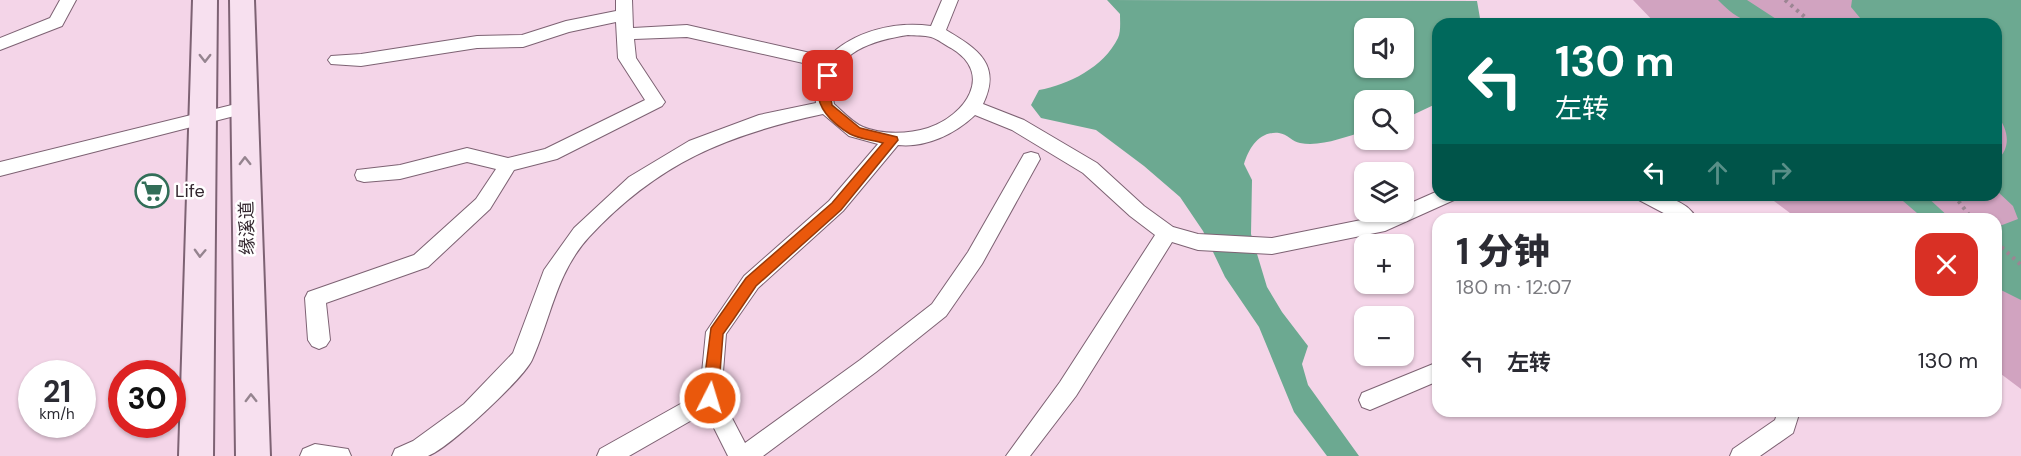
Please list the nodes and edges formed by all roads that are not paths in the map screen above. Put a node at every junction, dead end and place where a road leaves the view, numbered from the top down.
1 (68, 0) edge
2 (205, 0) edge
3 (242, 0) edge
4 (950, 0) edge
5 (624, 8) edge
6 (937, 33) junction
7 (625, 34) junction
8 (0, 44) edge
9 (337, 60) dead end
10 (832, 64) junction
11 (826, 107) junction
12 (972, 107) junction
13 (244, 108) junction
14 (204, 117) junction
15 (892, 140) junction
16 (1031, 159) dead end
17 (508, 165) junction
18 (0, 169) edge
19 (364, 175) dead end
20 (1434, 201) edge
21 (1658, 201) edge
22 (1681, 213) edge
23 (1167, 233) junction
24 (319, 340) dead end
25 (1432, 374) edge
26 (710, 398) junction
27 (1370, 400) dead end
28 (1787, 417) edge
29 (196, 456) edge
30 (253, 456) edge
31 (311, 456) edge
32 (340, 456) edge
33 (403, 456) edge
34 (608, 456) edge
35 (742, 456) edge
36 (1017, 456) edge
37 (1741, 456) edge

1 - 8 street
2 -> 14 main road
3 - 13 main road, 缘溪道
4 - 6 street
5 - 7 street
5 - 9 street
6 - 10 street
6 - 12 street
7 - 10 street
7 - 17 street
10 - 11 street
11 - 15 street
11 - 33 street
12 - 15 street
12 - 23 street
13 - 14 street
30 -> 13 main road, 缘溪道
14 - 18 street
14 -> 29 main road
15 - 26 street
16 - 35 street
17 - 19 street
17 - 24 street
20 - 23 street
21 - 22 street
23 - 36 street
25 - 27 street
26 - 34 street
26 - 35 street
28 - 37 street
31 - 32 street

